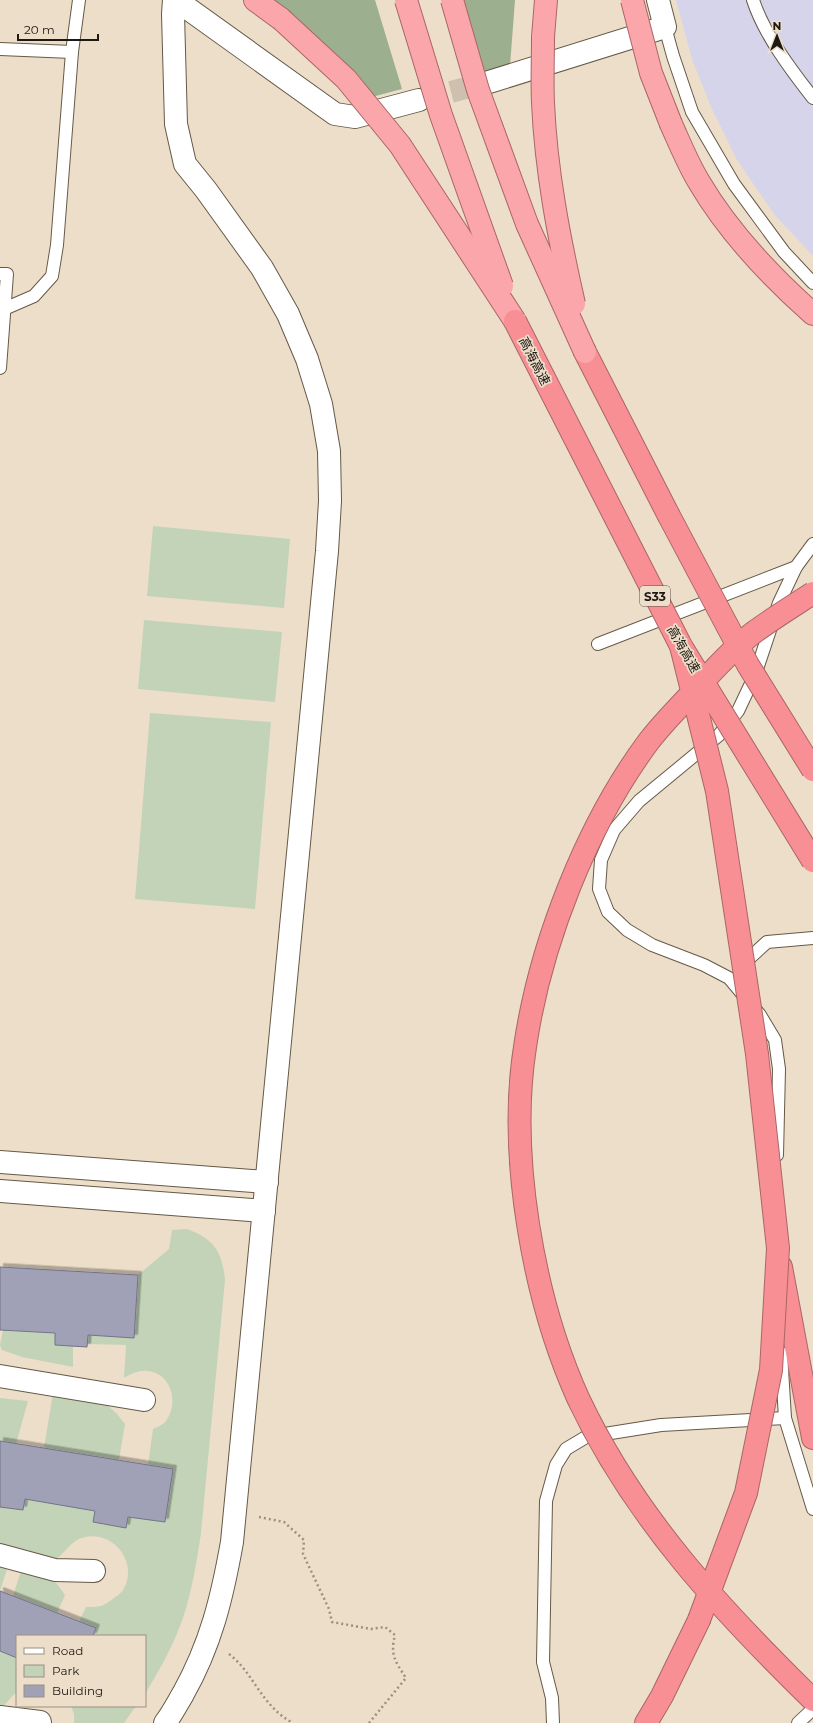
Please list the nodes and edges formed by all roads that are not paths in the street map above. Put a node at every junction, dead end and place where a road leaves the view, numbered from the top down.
1 (79, 0) edge
2 (175, 0) edge
3 (255, 0) edge
4 (406, 0) edge
5 (452, 0) edge
6 (546, 0) edge
7 (632, 0) edge
8 (658, 0) edge
9 (753, 0) edge
10 (665, 27) junction
11 (0, 50) edge
12 (72, 52) junction
13 (489, 82) tunnel mouth
14 (813, 98) edge
15 (419, 100) tunnel mouth
16 (0, 274) edge
17 (813, 283) edge
18 (4, 309) junction
19 (813, 314) edge
20 (515, 321) junction
21 (586, 352) junction
22 (0, 368) edge
23 (813, 544) edge
24 (796, 567) junction
25 (813, 593) edge
26 (598, 644) dead end
27 (681, 646) junction
28 (813, 770) edge
29 (813, 861) edge
30 (813, 938) edge
31 (729, 978) junction
32 (0, 1162) edge
33 (267, 1182) junction
34 (0, 1191) edge
35 (264, 1211) junction
36 (778, 1248) junction
37 (0, 1376) edge
38 (144, 1400) dead end
39 (786, 1418) junction
40 (813, 1438) edge
41 (813, 1509) edge
42 (0, 1555) edge
43 (94, 1572) dead end
44 (813, 1700) edge
45 (813, 1709) edge
46 (0, 1717) edge
47 (40, 1722) dead end
48 (165, 1723) edge
49 (553, 1723) edge
50 (646, 1723) edge
51 (798, 1723) edge

1 - 12 lane
2 - 15 street
2 - 33 street
3 - 20 highway, bridge
4 - 20 highway, bridge
5 - 21 highway, bridge
6 - 21 highway, bridge
7 - 19 highway, bridge
8 - 10 street
9 - 14 lane
10 - 13 street
10 - 17 lane
11 - 12 lane
12 - 18 lane
16 - 18 lane
18 - 22 lane
20 - 27 highway, 高海高速 / S33, bridge
21 - 28 highway, bridge
23 - 24 lane
24 - 26 lane
24 - 31 lane
25 - 44 highway, bridge
27 - 29 highway, 高海高速 / S33, bridge
27 - 36 highway, bridge
30 - 31 lane
31 - 39 lane
32 - 33 street
33 - 35 street
34 - 35 street
35 - 48 street
36 - 40 highway, bridge
36 - 50 highway, bridge
37 - 38 street
39 - 41 lane
39 - 49 lane
42 - 43 street
45 - 51 lane
46 - 47 street

